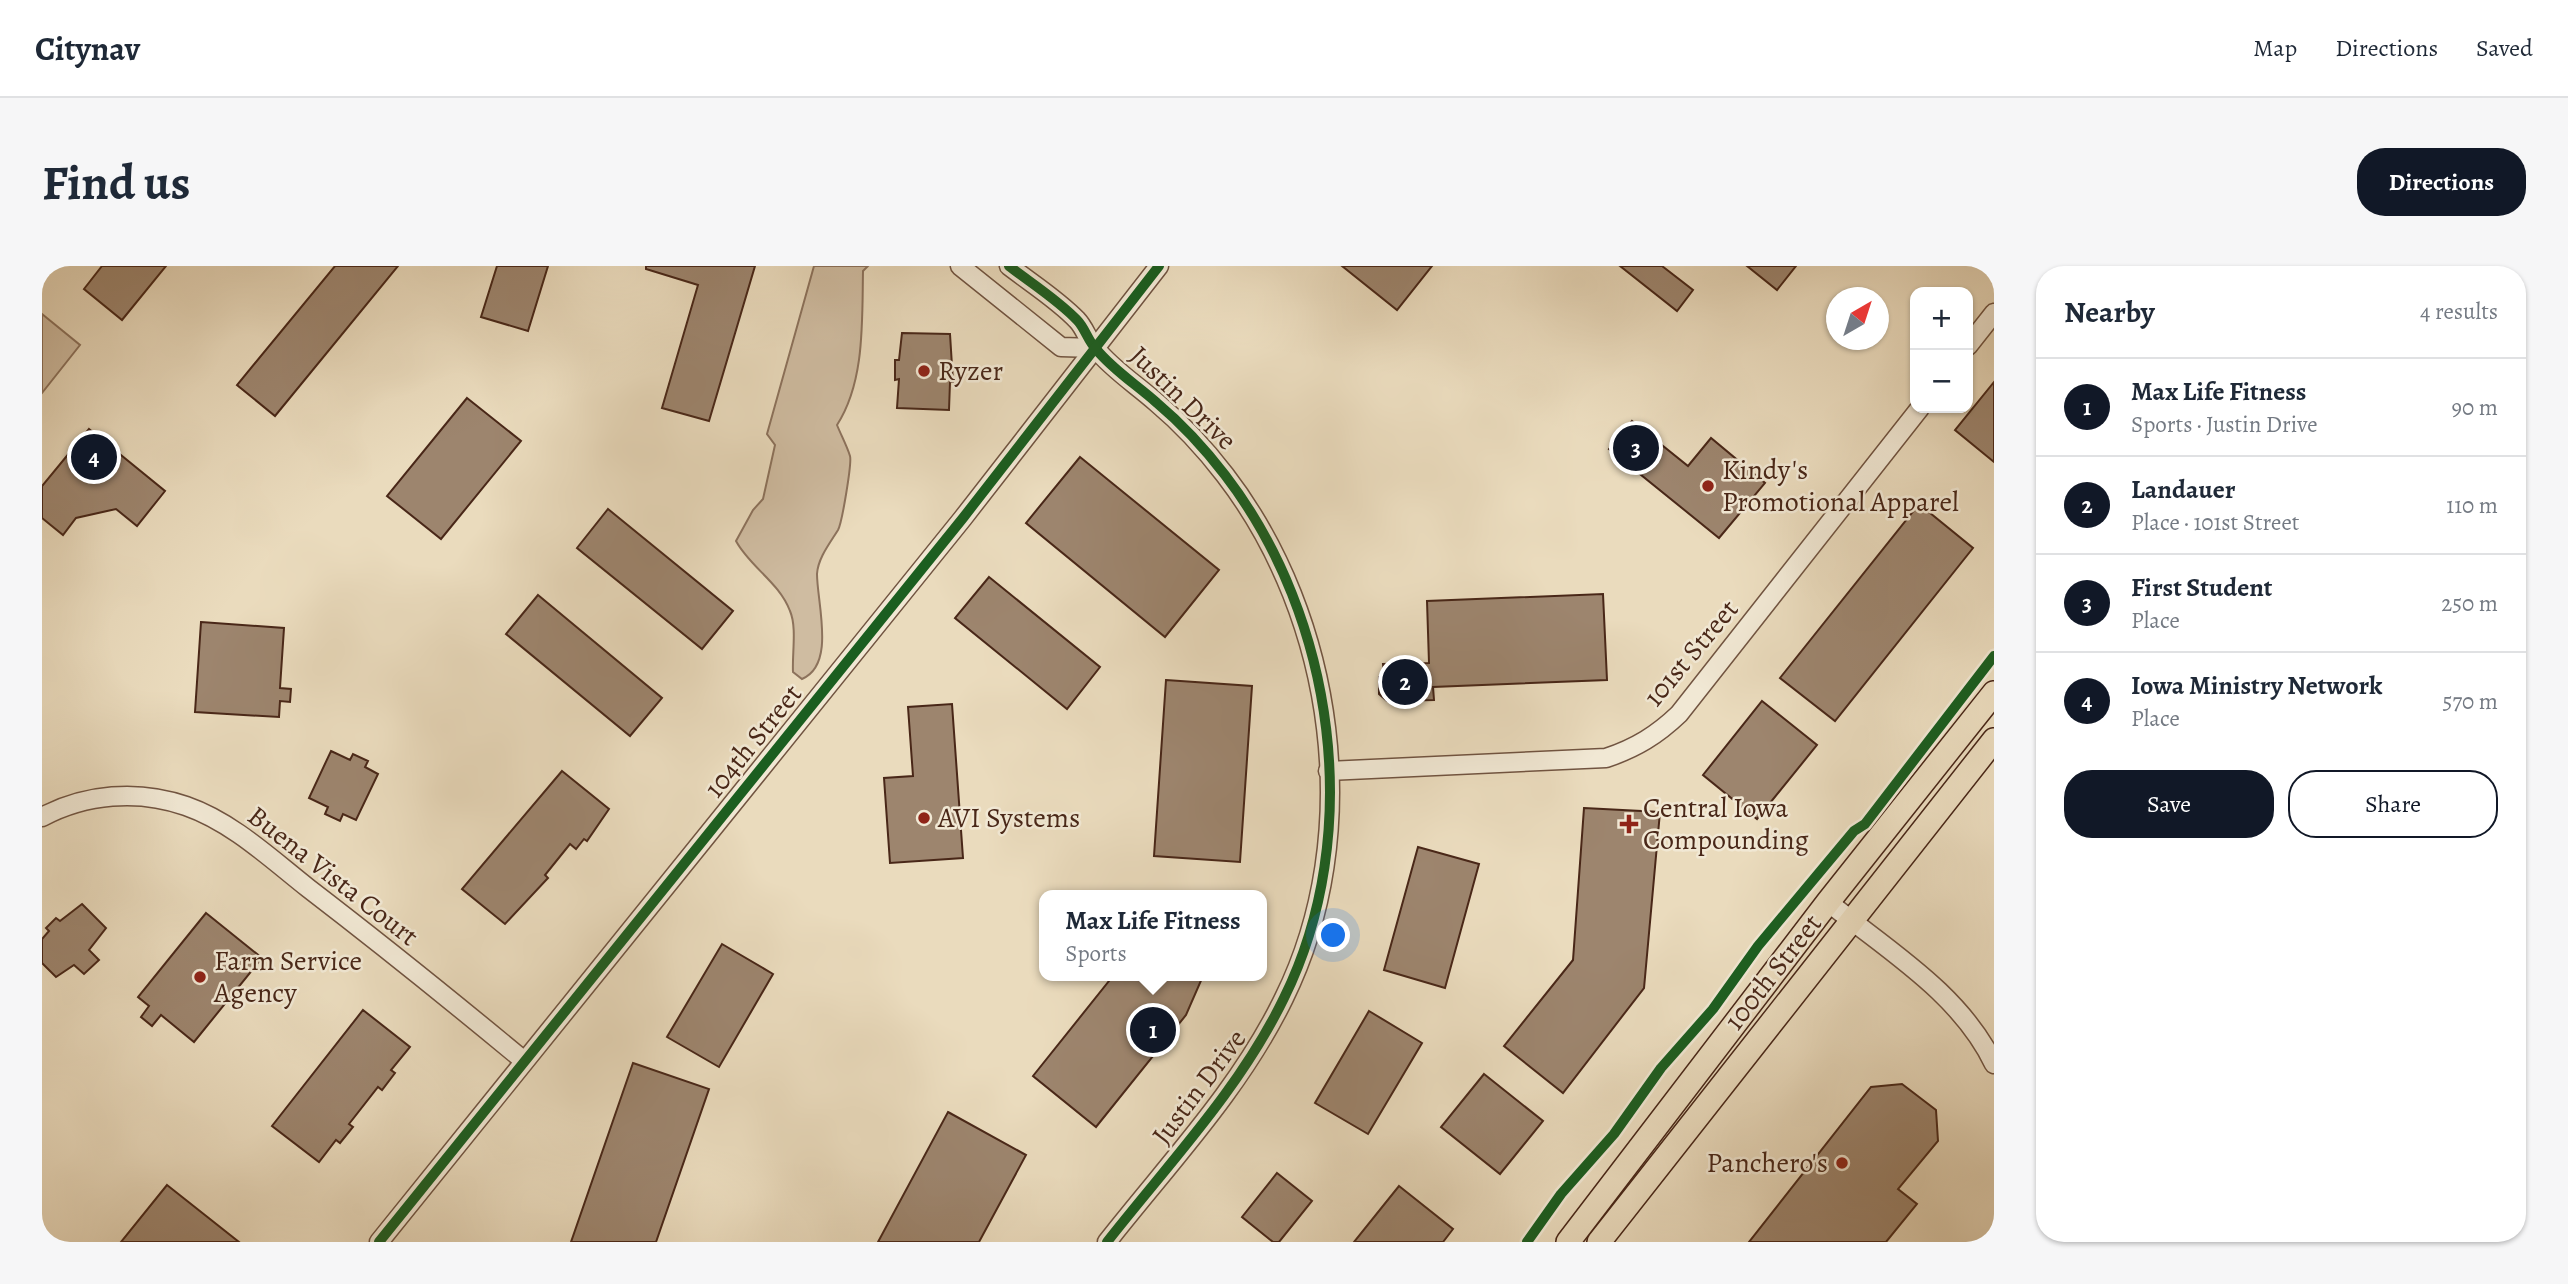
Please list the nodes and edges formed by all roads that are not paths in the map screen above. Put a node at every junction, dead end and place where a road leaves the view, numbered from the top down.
1 (960, 266) edge
2 (1009, 266) edge
3 (1159, 266) edge
4 (1994, 313) edge
5 (1973, 340) edge
6 (1094, 348) junction
7 (1916, 413) edge
8 (1994, 692) edge
9 (1994, 740) edge
10 (1328, 771) junction
11 (42, 817) edge
12 (1828, 902) junction
13 (1851, 921) junction
14 (523, 1060) junction
15 (1994, 1064) edge
16 (379, 1242) edge
17 (1107, 1242) edge
18 (1568, 1242) edge
19 (1599, 1242) edge

1 - 6 street, Justin Drive
2 - 6 street, Justin Drive
3 - 6 street, 104th Street
4 - 5 street
6 - 10 street, Justin Drive
6 - 14 street, 104th Street
7 - 10 street, 101st Street
8 - 12 main road, 100th Street
9 - 13 main road, 100th Street
10 - 17 street, Justin Drive
11 - 14 street, Buena Vista Court
12 - 13 street
12 - 18 main road, 100th Street
13 - 15 street
13 - 19 main road, 100th Street
14 - 16 street, 104th Street

